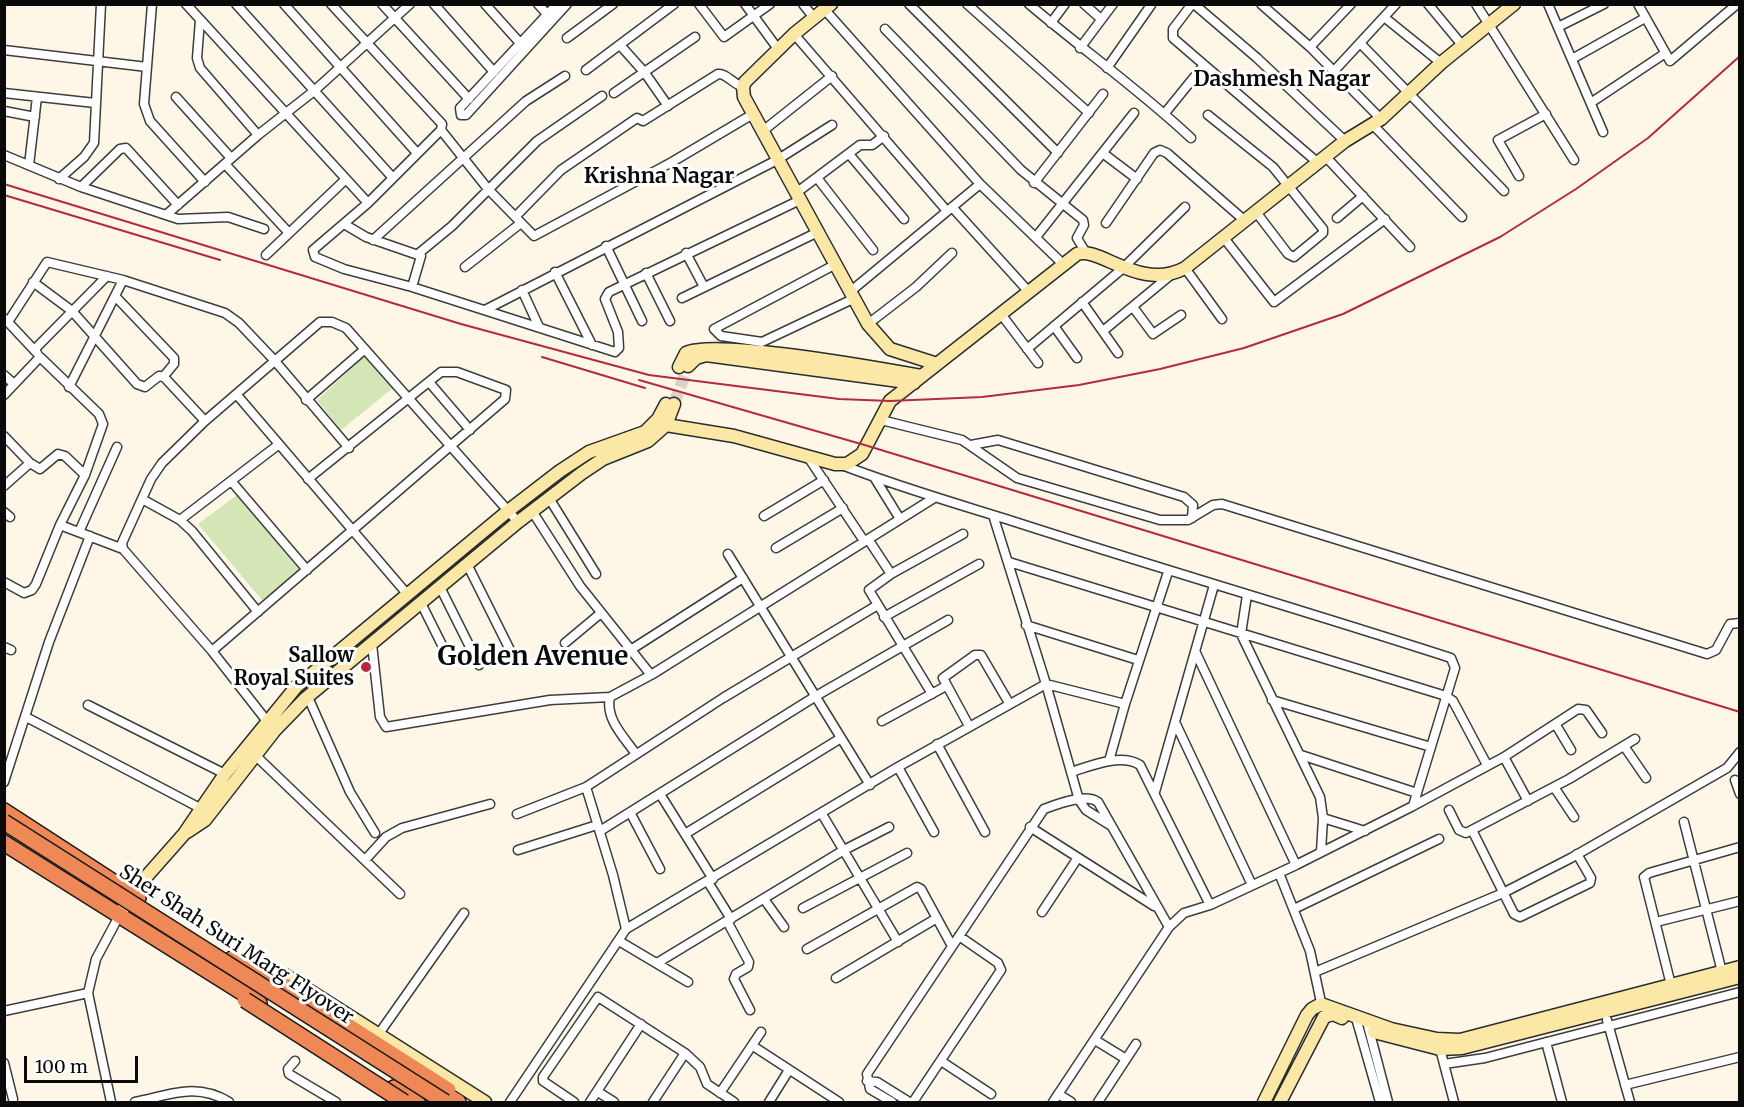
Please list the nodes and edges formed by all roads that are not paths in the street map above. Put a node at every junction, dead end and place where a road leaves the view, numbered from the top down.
1 (101, 4) edge
2 (152, 4) edge
3 (186, 4) edge
4 (236, 4) edge
5 (284, 4) edge
6 (331, 4) edge
7 (382, 4) edge
8 (410, 4) edge
9 (434, 4) edge
10 (485, 4) edge
11 (538, 4) edge
12 (557, 4) edge
13 (567, 4) edge
14 (613, 4) edge
15 (674, 4) edge
16 (699, 4) edge
17 (746, 4) edge
18 (770, 4) edge
19 (803, 4) edge
20 (909, 4) edge
21 (967, 4) edge
22 (1029, 4) edge
23 (1065, 4) edge
24 (1084, 4) edge
25 (1113, 4) edge
26 (1193, 4) edge
27 (1261, 4) edge
28 (1351, 4) edge
29 (1396, 4) edge
30 (1428, 4) edge
31 (1476, 4) edge
32 (1514, 4) edge
33 (1548, 4) edge
34 (1604, 4) edge
35 (1638, 4) edge
36 (1151, 5) edge
37 (1736, 5) edge
38 (828, 7) edge
39 (547, 14) junction
40 (755, 17) junction
41 (1384, 17) junction
42 (814, 18) junction
43 (1645, 18) junction
44 (394, 19) junction
45 (1101, 19) junction
46 (200, 20) junction
47 (1490, 22) junction
48 (1051, 23) junction
49 (1558, 27) junction
50 (885, 29) dead end
51 (794, 34) junction
52 (695, 36) dead end
53 (567, 38) dead end
54 (520, 43) junction
55 (1360, 44) junction
56 (367, 45) junction
57 (620, 45) junction
58 (1462, 45) junction
59 (1080, 48) junction
60 (1310, 48) junction
61 (778, 49) junction
62 (4, 50) edge
63 (1664, 54) junction
64 (1572, 59) junction
65 (97, 60) junction
66 (1442, 63) junction
67 (1204, 65) junction
68 (147, 67) junction
69 (340, 67) junction
70 (1107, 68) junction
71 (586, 70) dead end
72 (1334, 71) junction
73 (494, 72) junction
74 (645, 73) junction
75 (565, 76) dead end
76 (832, 76) junction
77 (743, 87) junction
78 (314, 91) junction
79 (4, 93) edge
80 (614, 93) dead end
81 (1410, 93) junction
82 (1103, 94) dead end
83 (602, 96) dead end
84 (37, 97) junction
85 (176, 97) dead end
86 (469, 99) junction
87 (1592, 102) junction
88 (95, 103) junction
89 (668, 106) junction
90 (4, 111) edge
91 (1089, 113) junction
92 (1134, 113) dead end
93 (1165, 113) junction
94 (287, 114) junction
95 (753, 114) junction
96 (1546, 114) junction
97 (1208, 115) dead end
98 (35, 117) junction
99 (1377, 122) junction
100 (832, 125) dead end
101 (441, 130) junction
102 (764, 130) junction
103 (1603, 132) dead end
104 (258, 135) junction
105 (884, 136) junction
106 (1191, 138) dead end
107 (1345, 141) junction
108 (417, 153) junction
109 (1058, 153) junction
110 (849, 154) junction
111 (1104, 154) junction
112 (4, 155) edge
113 (463, 156) junction
114 (1321, 159) junction
115 (777, 160) junction
116 (1574, 160) dead end
117 (228, 161) junction
118 (29, 165) junction
119 (1519, 176) dead end
120 (393, 178) junction
121 (59, 179) junction
122 (346, 179) junction
123 (818, 179) junction
124 (1137, 179) junction
125 (204, 182) junction
126 (1034, 183) junction
127 (980, 184) junction
128 (1290, 185) junction
129 (81, 187) junction
130 (488, 189) junction
131 (1504, 191) dead end
132 (798, 196) junction
133 (1363, 196) junction
134 (368, 203) junction
135 (1063, 204) junction
136 (178, 205) junction
137 (1185, 207) dead end
138 (949, 209) junction
139 (1256, 212) junction
140 (166, 215) junction
141 (1462, 217) dead end
142 (1337, 218) dead end
143 (518, 219) junction
144 (904, 219) dead end
145 (1385, 219) junction
146 (1244, 220) junction
147 (1106, 223) dead end
148 (344, 224) junction
149 (264, 229) dead end
150 (818, 232) junction
151 (289, 233) junction
152 (1036, 237) junction
153 (1224, 238) junction
154 (373, 240) junction
155 (606, 246) junction
156 (1410, 247) dead end
157 (873, 250) dead end
158 (686, 253) junction
159 (952, 253) dead end
160 (1086, 253) junction
161 (418, 254) junction
162 (266, 255) dead end
163 (836, 264) junction
164 (1064, 265) junction
165 (465, 267) dead end
166 (1122, 268) junction
167 (1185, 268) junction
168 (555, 272) junction
169 (646, 273) junction
170 (1172, 274) junction
171 (107, 276) junction
172 (123, 280) junction
173 (33, 282) junction
174 (624, 284) junction
175 (412, 287) junction
176 (704, 287) junction
177 (522, 290) junction
178 (1029, 292) junction
179 (853, 294) junction
180 (115, 296) junction
181 (682, 298) dead end
182 (1082, 302) junction
183 (1133, 307) junction
184 (485, 310) junction
185 (72, 311) junction
186 (1001, 314) junction
187 (1181, 315) dead end
188 (1222, 319) dead end
189 (6, 320) edge
190 (642, 321) dead end
191 (670, 321) dead end
192 (868, 324) junction
193 (1054, 326) junction
194 (539, 327) junction
195 (1103, 331) junction
196 (95, 335) junction
197 (592, 345) junction
198 (365, 349) junction
199 (1027, 349) junction
200 (37, 353) junction
201 (1118, 353) dead end
202 (1077, 358) dead end
203 (275, 361) junction
204 (1038, 363) dead end
205 (937, 364) junction
206 (683, 366) dead end
207 (4, 375) edge
208 (163, 377) junction
209 (918, 380) junction
210 (429, 382) junction
211 (14, 384) junction
212 (69, 387) junction
213 (4, 394) edge
214 (237, 395) junction
215 (409, 399) junction
216 (306, 400) junction
217 (670, 404) tunnel mouth
218 (881, 420) junction
219 (205, 421) junction
220 (662, 422) junction
221 (470, 430) junction
222 (4, 436) edge
223 (278, 445) junction
224 (971, 445) junction
225 (117, 447) dead end
226 (452, 447) junction
227 (349, 448) junction
228 (808, 457) junction
229 (30, 464) junction
230 (841, 465) junction
231 (85, 475) junction
232 (873, 477) junction
233 (308, 479) junction
234 (824, 480) junction
235 (232, 482) junction
236 (4, 486) edge
237 (549, 498) junction
238 (934, 498) junction
239 (142, 499) junction
240 (843, 508) junction
241 (508, 511) junction
242 (532, 511) junction
243 (993, 515) junction
244 (764, 516) dead end
245 (1192, 518) junction
246 (900, 519) junction
247 (180, 520) junction
248 (518, 522) junction
249 (60, 525) junction
250 (353, 531) junction
251 (79, 532) junction
252 (963, 534) dead end
253 (90, 536) junction
254 (866, 540) junction
255 (776, 548) dead end
256 (123, 549) junction
257 (728, 554) dead end
258 (1009, 562) junction
259 (468, 564) junction
260 (979, 564) dead end
261 (307, 570) junction
262 (1168, 572) junction
263 (596, 573) dead end
264 (891, 574) junction
265 (743, 578) junction
266 (4, 582) edge
267 (1214, 585) junction
268 (440, 587) junction
269 (408, 595) junction
270 (1246, 595) junction
271 (421, 603) junction
272 (760, 606) junction
273 (876, 606) junction
274 (1156, 608) junction
275 (258, 612) junction
276 (601, 614) junction
277 (884, 617) junction
278 (948, 620) dead end
279 (1205, 622) junction
280 (1740, 623) edge
281 (1026, 625) junction
282 (1241, 634) junction
283 (354, 639) junction
284 (565, 642) dead end
285 (368, 647) junction
286 (902, 648) junction
287 (632, 649) junction
288 (212, 651) junction
289 (1196, 653) junction
290 (512, 654) dead end
291 (792, 655) junction
292 (1138, 660) junction
293 (450, 661) dead end
294 (479, 665) dead end
295 (651, 675) junction
296 (1046, 684) junction
297 (946, 686) junction
298 (932, 694) junction
299 (816, 696) junction
300 (1446, 696) junction
301 (308, 697) junction
302 (610, 697) junction
303 (1272, 700) junction
304 (1009, 703) junction
305 (1125, 704) junction
306 (88, 705) dead end
307 (26, 717) junction
308 (882, 721) dead end
309 (1175, 722) junction
310 (1556, 725) junction
311 (270, 726) junction
312 (969, 726) junction
313 (1602, 733) dead end
314 (841, 738) junction
315 (1635, 740) dead end
316 (937, 744) junction
317 (1624, 746) junction
318 (1431, 747) junction
319 (1571, 750) dead end
320 (1740, 752) edge
321 (636, 754) junction
322 (255, 755) junction
323 (1301, 755) junction
324 (1504, 757) junction
325 (1109, 761) junction
326 (1487, 765) junction
327 (898, 767) junction
328 (1071, 772) junction
329 (225, 774) junction
330 (1646, 778) dead end
331 (1735, 780) dead end
332 (4, 782) edge
333 (870, 785) junction
334 (586, 787) junction
335 (1554, 787) junction
336 (1155, 792) junction
337 (1417, 793) junction
338 (660, 794) junction
339 (1740, 794) edge
340 (1079, 800) junction
341 (1528, 801) junction
342 (490, 804) dead end
343 (1413, 806) junction
344 (200, 808) junction
345 (1449, 810) dead end
346 (4, 811) edge
347 (517, 814) dead end
348 (631, 814) junction
349 (822, 814) junction
350 (1574, 817) dead end
351 (1323, 818) junction
352 (4, 822) edge
353 (1684, 822) dead end
354 (889, 827) dead end
355 (1030, 827) junction
356 (599, 828) junction
357 (1114, 828) junction
358 (1472, 830) junction
359 (1365, 831) junction
360 (4, 832) edge
361 (934, 832) dead end
362 (985, 832) dead end
363 (375, 833) dead end
364 (184, 834) junction
365 (685, 834) junction
366 (1439, 839) dead end
367 (4, 843) edge
368 (1740, 847) edge
369 (518, 850) dead end
370 (844, 850) junction
371 (1322, 852) junction
372 (907, 853) dead end
373 (1577, 854) junction
374 (1077, 859) junction
375 (365, 860) junction
376 (1694, 860) junction
377 (1296, 865) junction
378 (660, 869) dead end
379 (1279, 873) junction
380 (860, 878) junction
381 (711, 881) junction
382 (1252, 885) junction
383 (1503, 893) junction
384 (131, 894) junction
385 (400, 894) dead end
386 (764, 899) junction
387 (1740, 901) edge
388 (1210, 905) junction
389 (1156, 907) junction
390 (804, 908) dead end
391 (877, 909) junction
392 (1294, 909) junction
393 (1708, 910) junction
394 (1042, 912) dead end
395 (464, 913) dead end
396 (119, 916) junction
397 (937, 918) junction
398 (729, 920) junction
399 (1656, 922) junction
400 (784, 927) dead end
401 (1169, 927) junction
402 (626, 929) junction
403 (958, 936) junction
404 (619, 941) junction
405 (898, 942) junction
406 (951, 946) junction
407 (807, 949) dead end
408 (232, 959) junction
409 (657, 963) junction
410 (1740, 968) edge
411 (1315, 972) junction
412 (1722, 972) junction
413 (266, 974) junction
414 (213, 975) junction
415 (1740, 977) edge
416 (836, 978) dead end
417 (688, 982) dead end
418 (1671, 985) junction
419 (587, 990) junction
420 (1740, 992) edge
421 (88, 993) junction
422 (598, 997) junction
423 (750, 1010) dead end
424 (4, 1011) edge
425 (1323, 1011) junction
426 (1605, 1013) junction
427 (641, 1023) junction
428 (1363, 1025) junction
429 (761, 1032) dead end
430 (378, 1035) junction
431 (1095, 1040) junction
432 (1546, 1042) junction
433 (1136, 1044) dead end
434 (1438, 1044) junction
435 (753, 1046) junction
436 (685, 1053) junction
437 (1740, 1057) edge
438 (1126, 1059) junction
439 (295, 1060) dead end
440 (941, 1061) junction
441 (4, 1063) edge
442 (1444, 1064) junction
443 (789, 1070) junction
444 (867, 1081) junction
445 (1625, 1085) junction
446 (396, 1089) junction
447 (598, 1092) junction
448 (720, 1093) junction
449 (990, 1094) dead end
450 (1058, 1094) junction
451 (13, 1099) dead end
452 (111, 1102) edge
453 (135, 1102) edge
454 (229, 1102) edge
455 (336, 1102) edge
456 (385, 1102) edge
457 (404, 1102) edge
458 (417, 1102) edge
459 (429, 1102) edge
460 (445, 1102) edge
461 (458, 1102) edge
462 (468, 1102) edge
463 (485, 1102) edge
464 (510, 1102) edge
465 (574, 1102) edge
466 (590, 1102) edge
467 (614, 1102) edge
468 (653, 1102) edge
469 (735, 1102) edge
470 (769, 1102) edge
471 (839, 1102) edge
472 (892, 1102) edge
473 (911, 1102) edge
474 (1053, 1102) edge
475 (1071, 1102) edge
476 (1098, 1102) edge
477 (1264, 1102) edge
478 (1280, 1102) edge
479 (1380, 1102) edge
480 (1388, 1102) edge
481 (1454, 1102) edge
482 (1562, 1102) edge
483 (1630, 1102) edge

1 - 65 street
2 - 68 street
3 - 46 street
4 - 78 street
5 - 69 street
6 - 56 street
7 - 44 street
8 - 44 street
9 - 73 street
10 - 54 street
11 - 39 street
12 - 39 street
13 - 86 street
14 - 53 street
15 - 57 street
16 - 40 street
17 - 40 street
18 - 40 street
19 - 42 street
20 - 109 street
21 - 91 street
22 - 48 street
23 - 48 street
24 - 45 street
25 - 45 street
26 - 67 street
26 - 107 street
27 - 60 street
28 - 60 street
29 - 41 street
30 - 58 street
31 - 47 street
32 - 47 street
33 - 49 street
34 - 49 street
35 - 43 street
36 - 70 street
37 - 63 street
38 - 42 street
38 - 127 street
39 - 54 street
40 - 61 street
41 - 55 street
41 - 66 street
42 - 51 street
43 - 63 street
43 - 64 street
44 - 56 street
44 - 86 street
45 - 59 street
46 - 94 street
46 - 104 street
47 - 58 street
47 - 96 street
48 - 59 street
49 - 64 street
50 - 126 street
51 - 61 street
51 - 76 street
52 - 74 street
54 - 73 street
55 - 72 street
55 - 81 street
56 - 69 street
56 - 101 street
57 - 71 street
57 - 74 street
58 - 66 street
59 - 70 street
60 - 72 street
61 - 77 street
62 - 65 street
63 - 87 street
64 - 87 street
65 - 68 street
65 - 88 street
66 - 81 street
67 - 93 street
67 - 114 street
68 - 125 street
69 - 78 street
69 - 108 street
70 - 93 street
72 - 99 street
73 - 86 street
74 - 80 street
74 - 89 street
75 - 113 street
76 - 102 street
76 - 105 street
77 - 89 street
77 - 95 street
78 - 94 street
78 - 120 street
79 - 84 street
81 - 99 street
81 - 131 street
82 - 91 street
83 - 130 street
84 - 88 street
84 - 98 street
85 - 117 street
87 - 103 street
88 - 121 street
89 - 143 street
90 - 98 street
91 - 109 street
92 - 111 street
93 - 106 street
94 - 104 street
94 - 122 street
95 - 102 street
95 - 143 street
96 - 116 street
96 - 119 street
97 - 128 street
98 - 118 street
99 - 107 street
99 - 141 street
100 - 115 street
101 - 108 street
101 - 113 street
102 - 115 street
104 - 117 street
105 - 110 street
105 - 138 street
107 - 114 street
108 - 120 street
109 - 126 street
110 - 123 street
110 - 144 street
111 - 124 street
111 - 135 street
112 - 118 street
113 - 130 street
113 - 154 street
114 - 128 street
114 - 133 street
115 - 132 street
115 - 155 street
117 - 125 street
117 - 151 street
118 - 121 street
120 - 134 street
121 - 129 street
122 - 134 street
122 - 151 street
123 - 132 street
123 - 157 street
124 - 146 street
124 - 147 street
125 - 136 street
126 - 135 street
127 - 138 street
127 - 152 street
128 - 139 street
128 - 139 street
129 - 136 street
129 - 140 street
130 - 143 street
130 - 161 street
132 - 150 street
132 - 158 street
133 - 142 street
133 - 145 street
134 - 148 street
135 - 152 street
135 - 160 street
136 - 140 street
137 - 166 street
138 - 178 street
138 - 179 street
139 - 146 street
140 - 149 street
143 - 165 street
145 - 153 street
145 - 156 street
146 - 153 street
148 - 154 street
148 - 175 street
150 - 163 street
150 - 176 street
151 - 162 street
152 - 164 street
153 - 167 street
154 - 161 street
155 - 168 street
155 - 174 street
158 - 169 street
158 - 176 street
159 - 192 street
160 - 164 street
160 - 166 street
161 - 175 street
163 - 179 street
163 - 179 street
164 - 178 street
166 - 170 street
166 - 182 street
167 - 170 street
167 - 188 street
168 - 177 street
168 - 197 street
169 - 174 street
169 - 191 street
170 - 183 street
171 - 172 street
171 - 173 street
171 - 185 street
172 - 180 street
172 - 203 street
173 - 185 street
173 - 189 street
174 - 190 street
174 - 197 street
175 - 184 street
176 - 181 street
177 - 184 street
177 - 194 street
178 - 186 street
179 - 192 street
180 - 196 street
180 - 208 street
182 - 193 street
182 - 195 street
183 - 187 street
183 - 195 street
184 - 194 street
185 - 196 street
185 - 200 street
186 - 199 street
186 - 205 street
189 - 200 street
192 - 205 street
193 - 199 street
193 - 202 street
194 - 197 street
195 - 201 street
196 - 208 street
196 - 212 street
198 - 203 street
198 - 215 street
198 - 216 street
199 - 204 street
200 - 211 street
200 - 212 street
203 - 214 street
203 - 216 street
205 - 209 street
206 - 209 street
207 - 211 street
208 - 219 street
209 - 218 street
210 - 215 street
210 - 221 street
210 - 221 street
211 - 213 street
212 - 231 street
214 - 219 street
214 - 223 street
215 - 226 street
215 - 227 street
216 - 227 street
217 - 220 street
218 - 224 street
218 - 230 street
219 - 239 street
220 - 228 street
220 - 237 street
220 - 241 street
221 - 226 street
222 - 229 street
223 - 233 street
223 - 235 street
224 - 245 street
224 - 245 street
225 - 251 street
226 - 241 street
226 - 250 street
227 - 233 street
228 - 230 street
228 - 234 street
229 - 231 street
229 - 236 street
230 - 232 street
231 - 249 street
232 - 238 street
232 - 246 street
233 - 250 street
234 - 240 street
234 - 244 street
235 - 247 street
235 - 261 street
237 - 242 street
237 - 263 street
238 - 243 street
238 - 246 street
239 - 247 street
239 - 256 street
240 - 254 street
240 - 255 street
241 - 248 street
241 - 269 street
242 - 248 street
242 - 276 street
243 - 258 street
243 - 262 street
245 - 280 street
246 - 254 street
247 - 275 street
248 - 259 street
249 - 251 street
249 - 266 street
250 - 261 street
250 - 269 street
251 - 253 street
252 - 264 street
253 - 256 street
253 - 307 street
254 - 264 street
254 - 272 street
256 - 288 street
257 - 265 street
258 - 274 street
258 - 281 street
259 - 268 street
259 - 290 street
260 - 277 street
261 - 275 street
262 - 267 street
262 - 274 street
264 - 273 street
265 - 272 street
265 - 287 street
267 - 270 street
267 - 279 street
268 - 271 street
268 - 294 street
269 - 283 street
270 - 282 street
270 - 300 street
271 - 285 street
271 - 293 street
272 - 291 street
272 - 295 street
273 - 277 street
273 - 291 street
274 - 279 street
274 - 292 street
275 - 288 street
276 - 284 street
276 - 287 street
277 - 286 street
278 - 286 street
279 - 282 street
279 - 289 street
281 - 292 street
281 - 296 street
282 - 300 street
282 - 303 street
283 - 285 street
283 - 311 street
285 - 301 street
285 - 302 street
286 - 298 street
286 - 299 street
287 - 295 street
288 - 311 street
289 - 309 street
289 - 377 street
291 - 299 street
291 - 321 street
292 - 305 street
295 - 302 street
296 - 304 street
296 - 305 street
296 - 328 street
297 - 298 street
297 - 304 street
297 - 312 street
298 - 308 street
299 - 314 street
299 - 338 street
300 - 318 street
300 - 326 street
301 - 311 street
301 - 363 street
302 - 321 street
303 - 318 street
303 - 323 street
304 - 312 street
305 - 325 street
306 - 329 street
307 - 332 street
307 - 344 street
309 - 336 street
309 - 382 street
310 - 313 street
310 - 319 street
310 - 324 street
311 - 322 street
311 - 329 street
312 - 316 street
314 - 333 street
314 - 365 street
315 - 317 street
316 - 327 street
316 - 362 street
317 - 330 street
317 - 335 street
318 - 337 street
320 - 373 street
321 - 334 street
322 - 364 street
322 - 375 street
323 - 337 street
323 - 351 street
324 - 326 street
324 - 341 street
325 - 328 street
325 - 336 street
326 - 343 street
327 - 333 street
327 - 361 street
328 - 340 street
329 - 344 street
331 - 339 street
333 - 349 street
334 - 347 street
334 - 356 street
335 - 341 street
335 - 350 street
336 - 388 street
337 - 343 street
338 - 348 street
338 - 365 street
340 - 355 street
340 - 357 street
340 - 357 street
341 - 358 street
342 - 375 street
343 - 359 street
344 - 364 street
345 - 358 street
346 - 384 highway
348 - 356 street
348 - 378 street
349 - 370 street
349 - 381 street
351 - 359 street
351 - 371 street
352 - 460 highway, Sher Shah Suri Marg Flyover, bridge
353 - 376 street
354 - 370 street
355 - 374 street
355 - 403 street
356 - 369 street
356 - 402 street
357 - 389 street
358 - 383 street
359 - 371 street
360 - 459 highway, Sher Shah Suri Marg Flyover
364 - 384 street
365 - 381 street
366 - 392 street
367 - 396 highway
368 - 376 street
370 - 380 street
370 - 386 street
371 - 377 street
372 - 380 street
373 - 383 street
373 - 383 street
374 - 389 street
374 - 394 street
375 - 385 street
376 - 393 street
376 - 399 street
377 - 379 street
379 - 382 street
379 - 392 street
380 - 390 street
380 - 391 street
381 - 398 street
381 - 402 street
382 - 388 street
383 - 411 street
384 - 396 street
384 - 408 highway
386 - 398 street
386 - 400 street
387 - 393 street
388 - 401 street
389 - 401 street
391 - 397 street
391 - 405 street
391 - 407 street
392 - 411 street
393 - 399 street
393 - 412 street
395 - 430 street
396 - 414 highway
396 - 421 street
397 - 405 street
397 - 406 street
398 - 409 street
398 - 423 street
399 - 418 street
401 - 431 street
402 - 404 street
403 - 406 street
403 - 440 street
404 - 409 street
404 - 419 street
405 - 416 street
406 - 444 street
408 - 413 highway
408 - 461 highway
409 - 417 street
410 - 412 street
411 - 425 street
412 - 418 street
413 - 430 street
413 - 462 highway
414 - 446 highway
414 - 457 highway, bridge
415 - 426 street
418 - 426 street
419 - 422 street
419 - 464 street
420 - 426 street
421 - 424 street
421 - 452 street
422 - 427 street
422 - 465 street
425 - 428 street
425 - 477 street
425 - 478 street
426 - 432 street
426 - 434 street
426 - 445 street
427 - 436 street
427 - 447 street
428 - 434 street
428 - 479 street
428 - 480 street
429 - 435 street
430 - 463 street
431 - 438 street
431 - 450 street
432 - 442 street
432 - 482 street
433 - 438 street
434 - 442 street
435 - 443 street
435 - 448 street
436 - 448 street
436 - 468 street
437 - 445 street
438 - 476 street
439 - 455 street
440 - 449 street
440 - 473 street
441 - 451 street
442 - 481 street
443 - 470 street
443 - 471 street
444 - 472 street
444 - 473 street
445 - 483 street
446 - 456 street
446 - 458 highway
447 - 466 street
447 - 467 street
448 - 469 street
450 - 474 street
450 - 475 street
453 - 454 street

